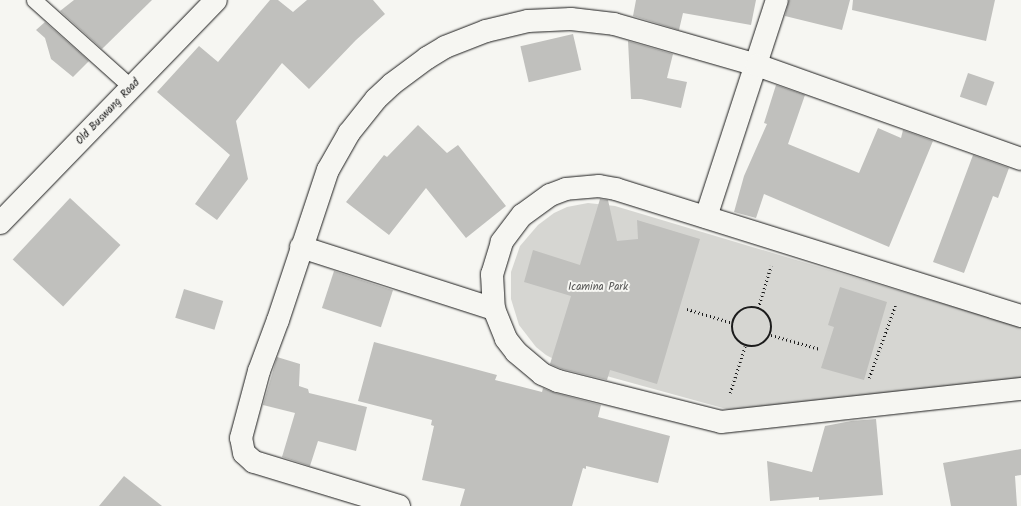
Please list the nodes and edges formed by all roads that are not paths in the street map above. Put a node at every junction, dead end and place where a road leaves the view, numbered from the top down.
1 (34, 0) edge
2 (216, 0) edge
3 (777, 0) edge
4 (757, 65) junction
5 (132, 88) junction
6 (1021, 159) edge
7 (706, 217) junction
8 (0, 223) edge
9 (301, 247) junction
10 (494, 309) junction
11 (1021, 316) edge
12 (1021, 389) edge
13 (348, 500) edge
14 (399, 506) edge

1 - 5 lane
2 - 5 street, Old Buswang Road
3 - 4 street
4 - 6 street
4 - 7 street
4 - 9 street
5 - 8 street, Old Buswang Road
7 - 10 street
7 - 11 street
9 - 10 street
9 - 13 street
10 - 12 street
13 - 14 street

